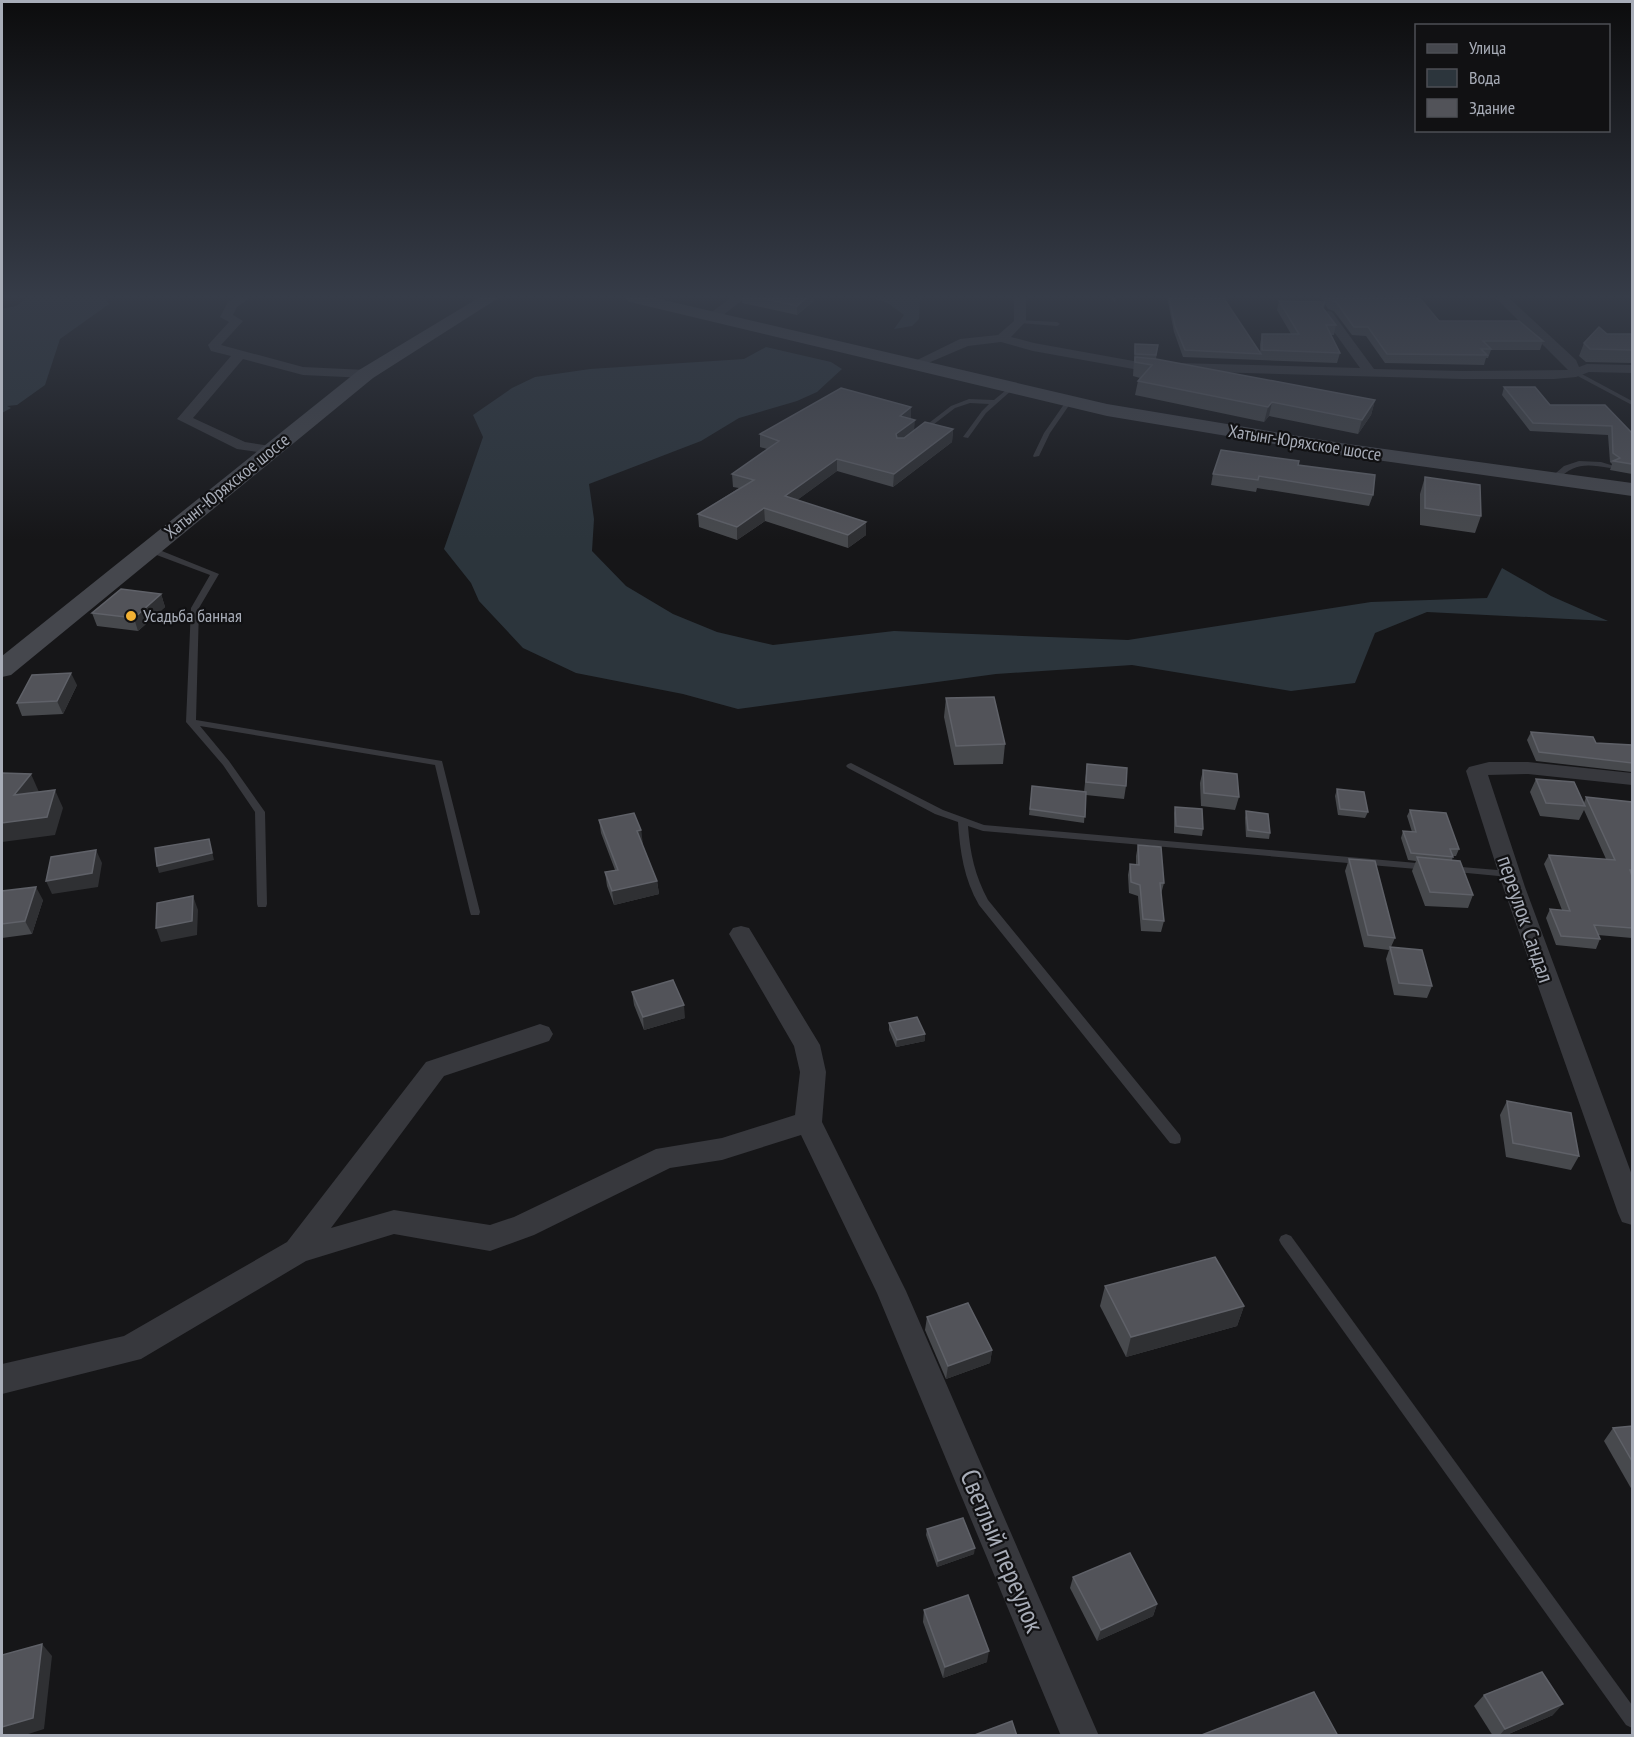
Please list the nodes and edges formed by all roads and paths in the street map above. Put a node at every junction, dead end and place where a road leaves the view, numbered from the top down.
1 (219, 378) edge
2 (361, 378) edge
3 (969, 378) edge
4 (1585, 378) edge
5 (1011, 388) junction
6 (1069, 401) junction
7 (995, 402) junction
8 (1632, 403) edge
9 (966, 437) dead end
10 (909, 441) edge
11 (272, 450) junction
12 (1036, 456) dead end
13 (1610, 466) dead end
14 (1553, 479) junction
15 (1632, 490) edge
16 (149, 549) junction
17 (2, 669) edge
18 (191, 722) junction
19 (851, 766) dead end
20 (1632, 779) edge
21 (963, 822) junction
22 (1509, 874) junction
23 (262, 904) dead end
24 (475, 912) dead end
25 (741, 934) dead end
26 (540, 1034) dead end
27 (808, 1122) junction
28 (1175, 1139) dead end
29 (1632, 1213) edge
30 (1286, 1240) dead end
31 (297, 1251) junction
32 (2, 1378) edge
33 (1632, 1719) edge
34 (1080, 1736) edge

1 - 11 street
2 - 11 main road, Хатынг-Юряхское шоссе
3 - 5 main road, Хатынг-Юряхское шоссе
4 - 8 lane
5 - 6 main road, Хатынг-Юряхское шоссе
5 - 7 lane
6 - 12 lane
6 - 14 main road, Хатынг-Юряхское шоссе
7 - 9 lane
7 - 10 lane
11 - 16 main road, Хатынг-Юряхское шоссе
13 - 14 lane
14 - 15 main road, Хатынг-Юряхское шоссе
16 - 17 main road, Хатынг-Юряхское шоссе
16 - 18 lane
18 - 23 lane
18 - 24 lane
19 - 21 lane
20 - 22 street, переулок Сандал
21 - 22 lane
21 - 28 lane
22 - 29 street, переулок Сандал
25 - 27 street
26 - 31 street
27 - 31 street
27 - 34 street, Светлый переулок
30 - 33 lane
31 - 32 street

